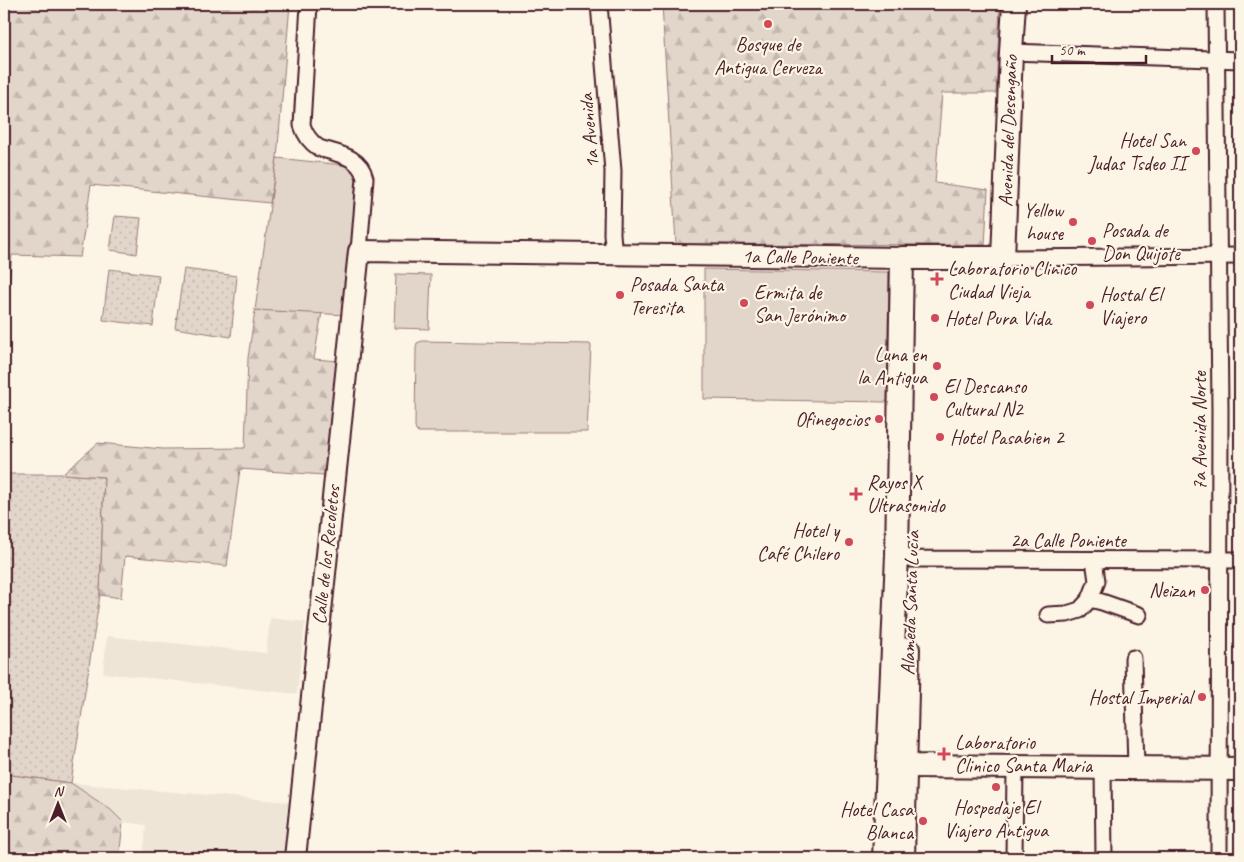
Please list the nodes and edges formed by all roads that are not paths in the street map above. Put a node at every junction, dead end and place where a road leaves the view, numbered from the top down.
1 (309, 4) edge
2 (599, 4) edge
3 (1014, 4) edge
4 (1216, 4) edge
5 (1010, 52) junction
6 (1217, 59) junction
7 (1240, 60) edge
8 (359, 251) junction
9 (614, 256) junction
10 (1218, 256) junction
11 (1240, 256) edge
12 (910, 258) junction
13 (1003, 258) junction
14 (904, 557) junction
15 (1094, 560) junction
16 (1219, 560) junction
17 (1240, 560) edge
18 (1090, 599) junction
19 (1048, 615) dead end
20 (1139, 615) dead end
21 (1133, 658) dead end
22 (896, 764) junction
23 (1015, 767) junction
24 (1103, 768) junction
25 (1136, 768) junction
26 (1230, 769) edge
27 (295, 858) edge
28 (884, 858) edge
29 (903, 858) edge
30 (1014, 858) edge
31 (1104, 858) edge
32 (1218, 858) edge

1 - 8 street
2 - 9 street, 1a Avenida
3 - 5 main road, Avenida del Desengaño
4 - 6 street, 7a Avenida Norte
5 - 6 street
5 - 13 main road, Avenida del Desengaño
6 - 7 street
6 - 10 street, 7a Avenida Norte
8 - 9 street, 1a Calle Poniente
8 - 27 street, Calle de los Recoletos
9 - 12 street, 1a Calle Poniente
10 - 11 street, 1a Calle Poniente
10 - 13 street, 1a Calle Poniente
10 - 16 street, 7a Avenida Norte
12 - 13 main road, 1a Calle Poniente
12 - 14 main road, Alameda Santa Lucía
14 - 15 street, 2a Calle Poniente
14 - 22 main road, Alameda Santa Lucía
15 - 16 street, 2a Calle Poniente
15 - 18 street
16 - 17 street, 2a Calle Poniente
16 - 26 street, 7a Avenida Norte
18 - 19 street
18 - 20 street
21 - 25 street
22 - 23 main road
22 - 28 main road, Alameda Santa Lucía
22 - 29 main road, Alameda Santa Lucía
23 - 24 main road
23 - 30 street
24 - 25 main road
24 - 31 street
25 - 26 main road
26 - 32 street, 7a Avenida Norte

